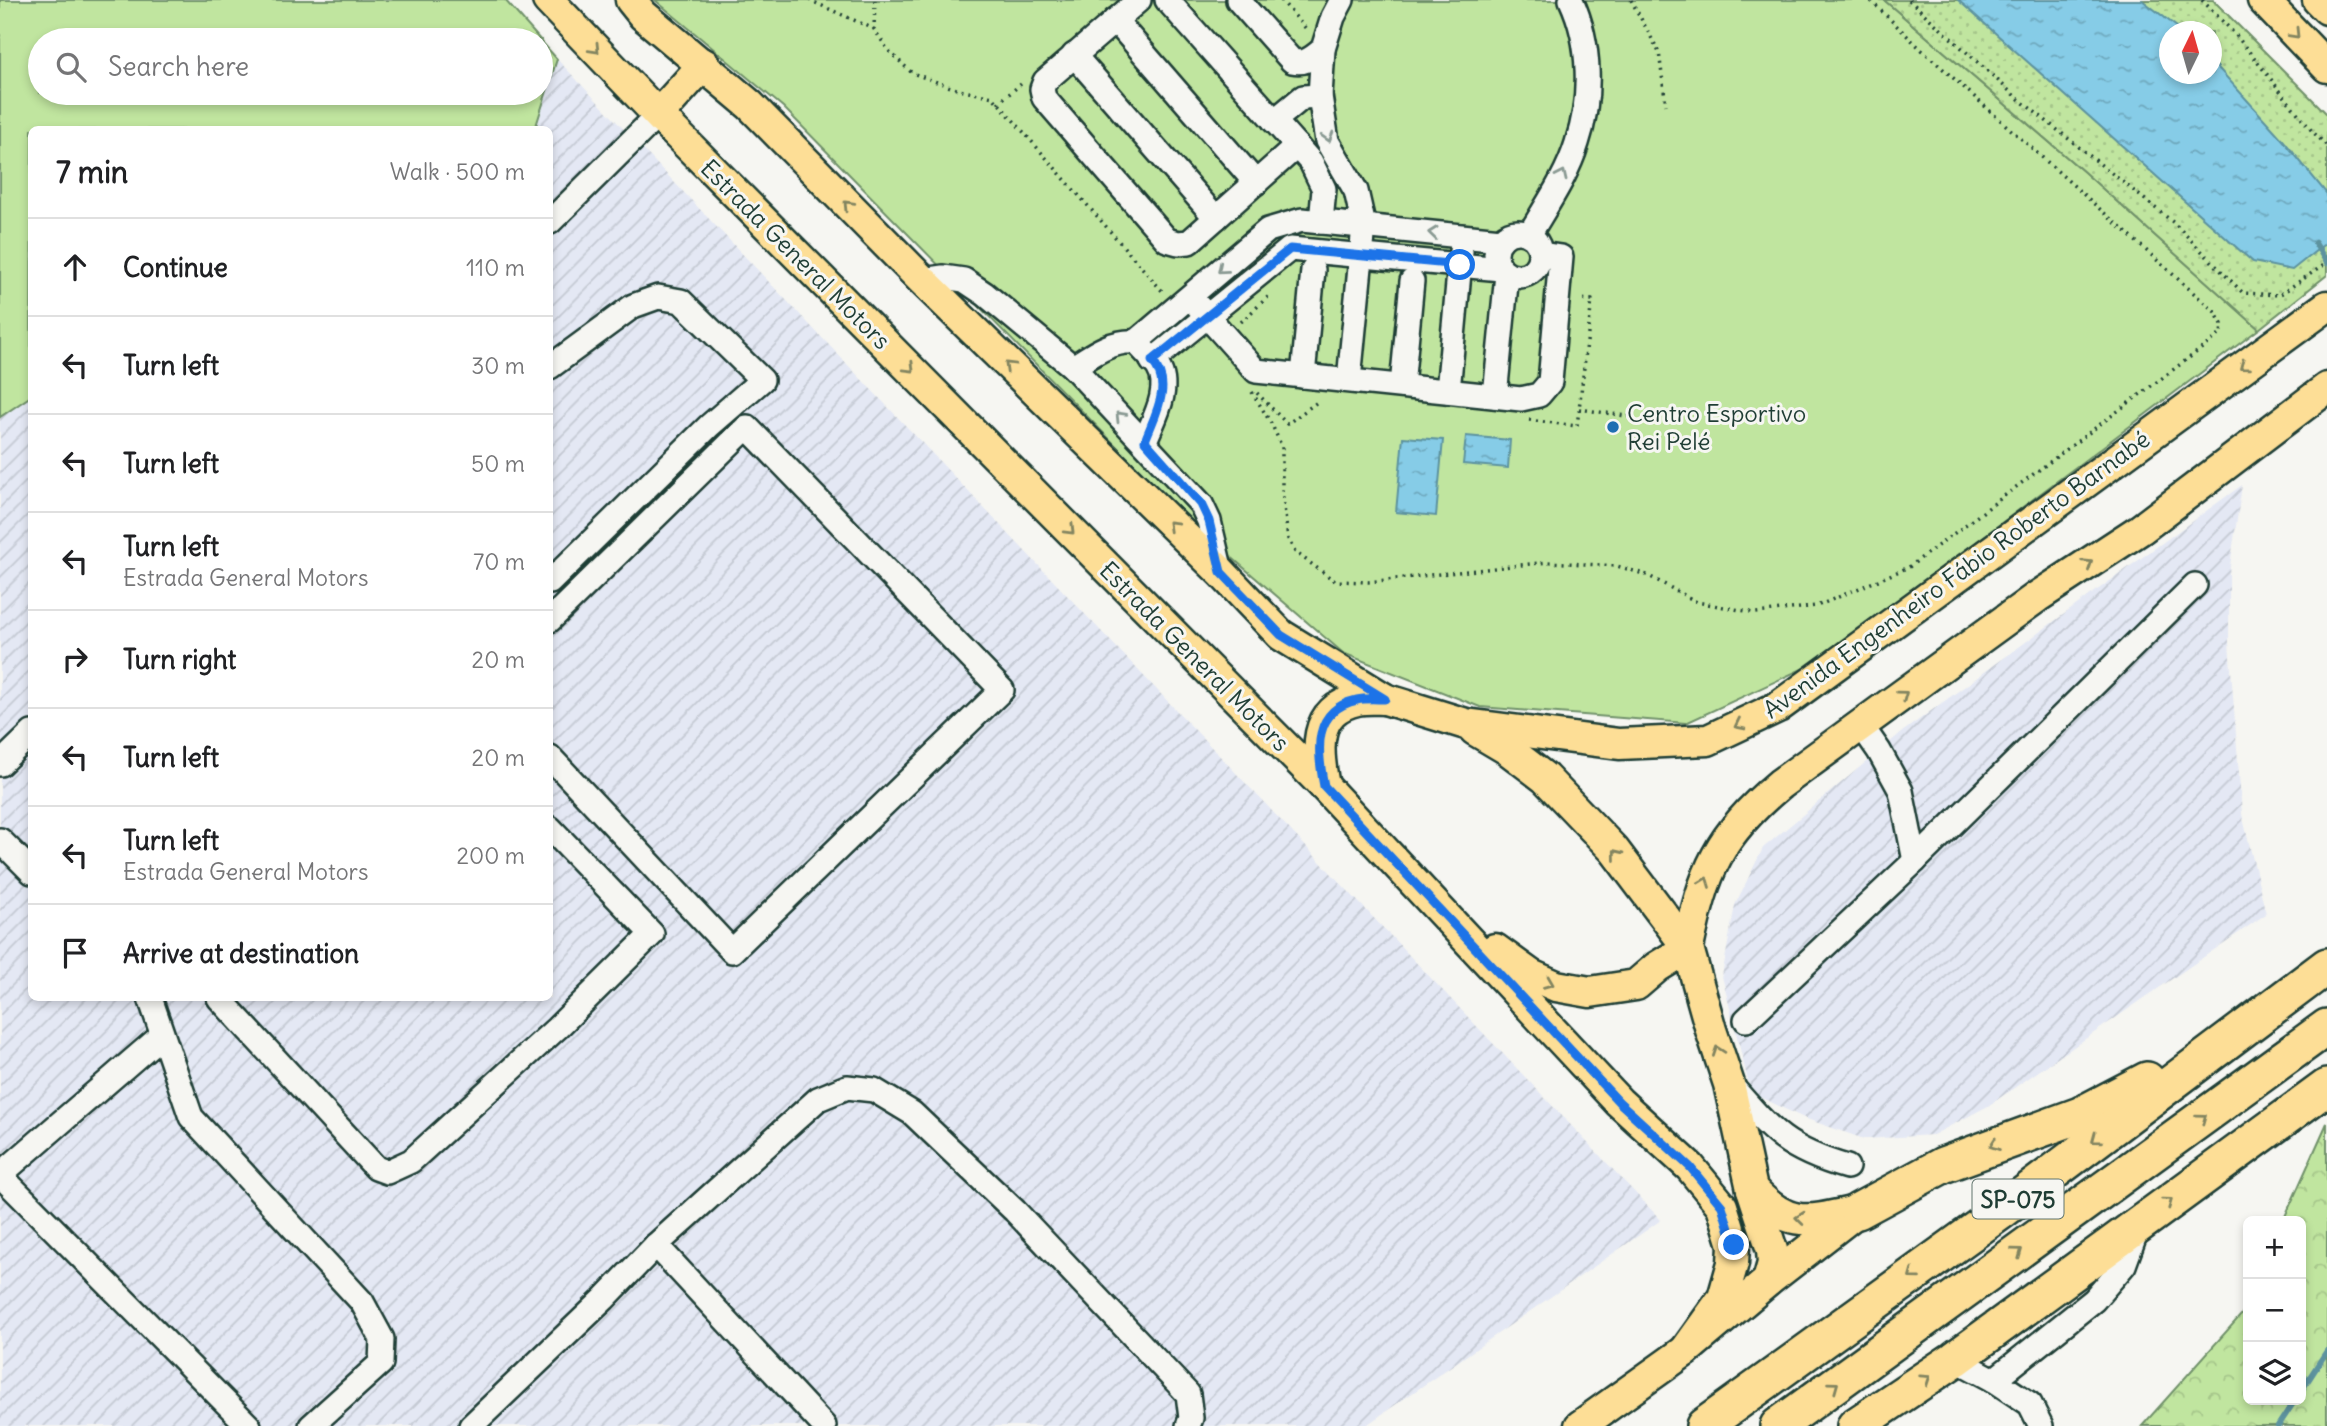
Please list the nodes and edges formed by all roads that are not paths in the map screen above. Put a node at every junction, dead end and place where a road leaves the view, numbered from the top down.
1 (548, 0) edge
2 (631, 0) edge
3 (1139, 0) edge
4 (1167, 0) edge
5 (1238, 0) edge
6 (1342, 0) edge
7 (1571, 0) edge
8 (2263, 0) edge
9 (2318, 0) edge
10 (2327, 9) edge
11 (1115, 20) junction
12 (1323, 49) junction
13 (1074, 55) junction
14 (704, 64) junction
15 (2327, 67) edge
16 (1320, 96) junction
17 (659, 114) junction
18 (1274, 121) junction
19 (1297, 146) junction
20 (1256, 183) junction
21 (1216, 218) junction
22 (553, 219) edge
23 (1321, 222) junction
24 (1364, 226) junction
25 (1463, 236) junction
26 (1501, 240) junction
27 (1535, 245) junction
28 (1361, 256) junction
29 (1460, 265) junction
30 (1313, 270) dead end
31 (1504, 271) junction
32 (922, 280) junction
33 (1412, 281) dead end
34 (1183, 302) junction
35 (2327, 306) edge
36 (1208, 317) junction
37 (1136, 342) junction
38 (1152, 361) junction
39 (553, 365) edge
40 (1073, 367) junction
41 (1303, 376) junction
42 (1349, 380) junction
43 (1402, 386) junction
44 (2327, 388) edge
45 (1448, 391) junction
46 (1495, 396) junction
47 (1145, 441) junction
48 (1221, 572) junction
49 (553, 579) edge
50 (2195, 585) dead end
51 (553, 617) edge
52 (1385, 699) junction
53 (1466, 724) junction
54 (1861, 725) junction
55 (28, 737) edge
56 (553, 760) edge
57 (0, 764) edge
58 (1324, 786) junction
59 (553, 831) edge
60 (0, 840) edge
61 (1914, 861) junction
62 (28, 868) edge
63 (1416, 885) junction
64 (1688, 947) junction
65 (2327, 966) edge
66 (2293, 990) junction
67 (151, 1001) edge
68 (222, 1001) edge
69 (1746, 1020) dead end
70 (2327, 1027) edge
71 (162, 1035) junction
72 (1729, 1084) junction
73 (2327, 1087) edge
74 (1847, 1167) dead end
75 (0, 1175) edge
76 (1752, 1189) junction
77 (1858, 1211) junction
78 (2139, 1223) junction
79 (656, 1245) junction
80 (1768, 1281) junction
81 (1685, 1351) junction
82 (1955, 1359) junction
83 (1994, 1380) junction
84 (249, 1426) edge
85 (311, 1426) edge
86 (471, 1426) edge
87 (824, 1426) edge
88 (1188, 1426) edge
89 (1580, 1426) edge
90 (1704, 1426) edge
91 (1778, 1426) edge
92 (1855, 1426) edge
93 (2041, 1426) edge

1 -> 17 main road, Estrada General Motors
2 - 14 main road
3 - 11 street
4 - 18 street
5 - 12 street
6 - 12 street
27 -> 7 street
8 -> 15 main road
9 - 10 main road
11 - 13 street
11 - 20 street
12 - 16 street
13 - 21 street
13 - 21 street
14 - 17 main road
32 -> 14 main road
16 - 18 street
16 -> 24 street
17 - 22 street
17 -> 58 main road, Estrada General Motors
18 - 19 street
19 - 20 street
19 - 23 street
20 - 21 street
23 - 24 street
23 -> 34 street
25 -> 24 street
24 - 28 street
25 - 26 street
25 - 29 street
26 - 27 street
26 - 31 street
27 - 31 street
27 - 46 street
28 - 29 street
28 - 36 street
28 - 42 street
29 - 31 street
29 - 45 street
30 - 41 street
31 - 46 street
32 - 40 street
48 -> 32 main road
33 - 43 street
34 - 36 street
34 - 37 street
35 -> 53 main road, Avenida Engenheiro Fábio Roberto Barnabé
36 - 38 street
36 - 41 street
37 - 38 street
37 - 40 street
38 - 47 street
39 - 49 street
47 -> 40 street
41 - 42 street
42 - 43 street
43 - 45 street
54 -> 44 main road
45 - 46 street
47 - 48 street
48 - 52 main road
50 - 61 street
51 - 56 street
52 - 53 main road
52 - 58 main road
64 -> 53 main road
54 - 61 street
64 -> 54 main road
55 - 57 street
58 - 63 main road, Estrada General Motors
59 - 68 street
60 - 62 street
61 - 69 street
63 -> 64 main road
63 - 81 main road, Estrada General Motors
72 -> 64 main road
65 - 66 highway, SP-075
66 -> 77 highway
66 -> 90 highway, SP-075
67 - 71 street
91 -> 70 highway, SP-075
71 - 75 street
71 - 85 street
72 - 74 street
72 - 76 main road
78 -> 73 highway
75 - 84 street
77 -> 76 main road
76 - 80 main road
77 - 80 main road
78 - 82 highway
78 - 83 street
79 - 86 street
79 - 87 street
79 - 88 street
80 - 81 main road
81 - 89 main road
82 - 83 street
92 -> 82 highway
83 - 93 street

